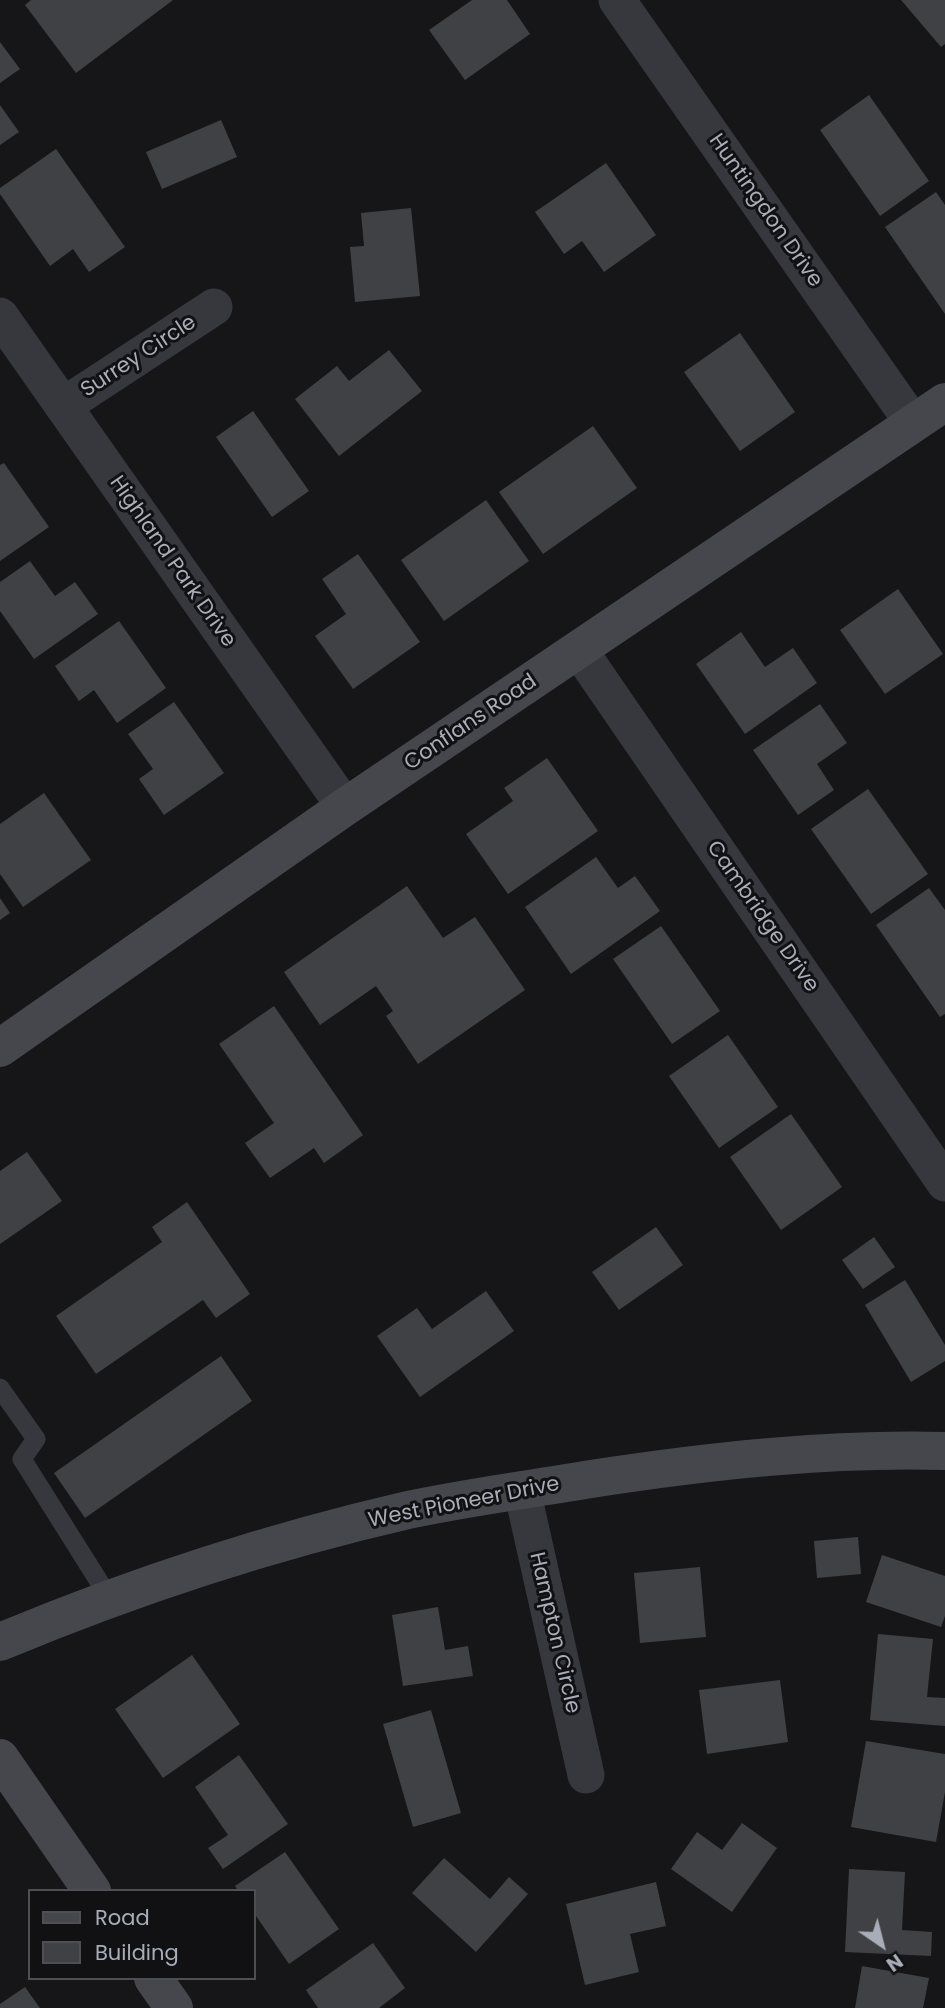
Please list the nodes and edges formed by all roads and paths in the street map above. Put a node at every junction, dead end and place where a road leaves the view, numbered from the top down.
1 (633, 6) edge
2 (214, 307) dead end
3 (0, 316) edge
4 (945, 402) edge
5 (63, 406) junction
6 (914, 423) junction
7 (579, 650) junction
8 (345, 807) junction
9 (0, 1048) edge
10 (945, 1182) edge
11 (0, 1388) edge
12 (945, 1451) edge
13 (522, 1490) junction
14 (110, 1599) junction
15 (0, 1642) edge
16 (0, 1758) edge
17 (586, 1775) dead end
18 (91, 1889) edge
19 (154, 1980) edge
20 (174, 2008) edge

1 - 6 street, Huntingdon Drive
2 - 5 street, Surrey Circle
3 - 5 street, Highland Park Drive
4 - 6 main road, Conflans Road
5 - 8 street, Highland Park Drive
6 - 7 main road, Conflans Road
7 - 8 main road, Conflans Road
7 - 10 street, Cambridge Drive
8 - 9 main road, Conflans Road
11 - 14 lane
12 - 13 main road, West Pioneer Drive
13 - 14 main road, West Pioneer Drive
13 - 17 street, Hampton Circle
14 - 15 main road, West Pioneer Drive
16 - 18 main road
19 - 20 main road

